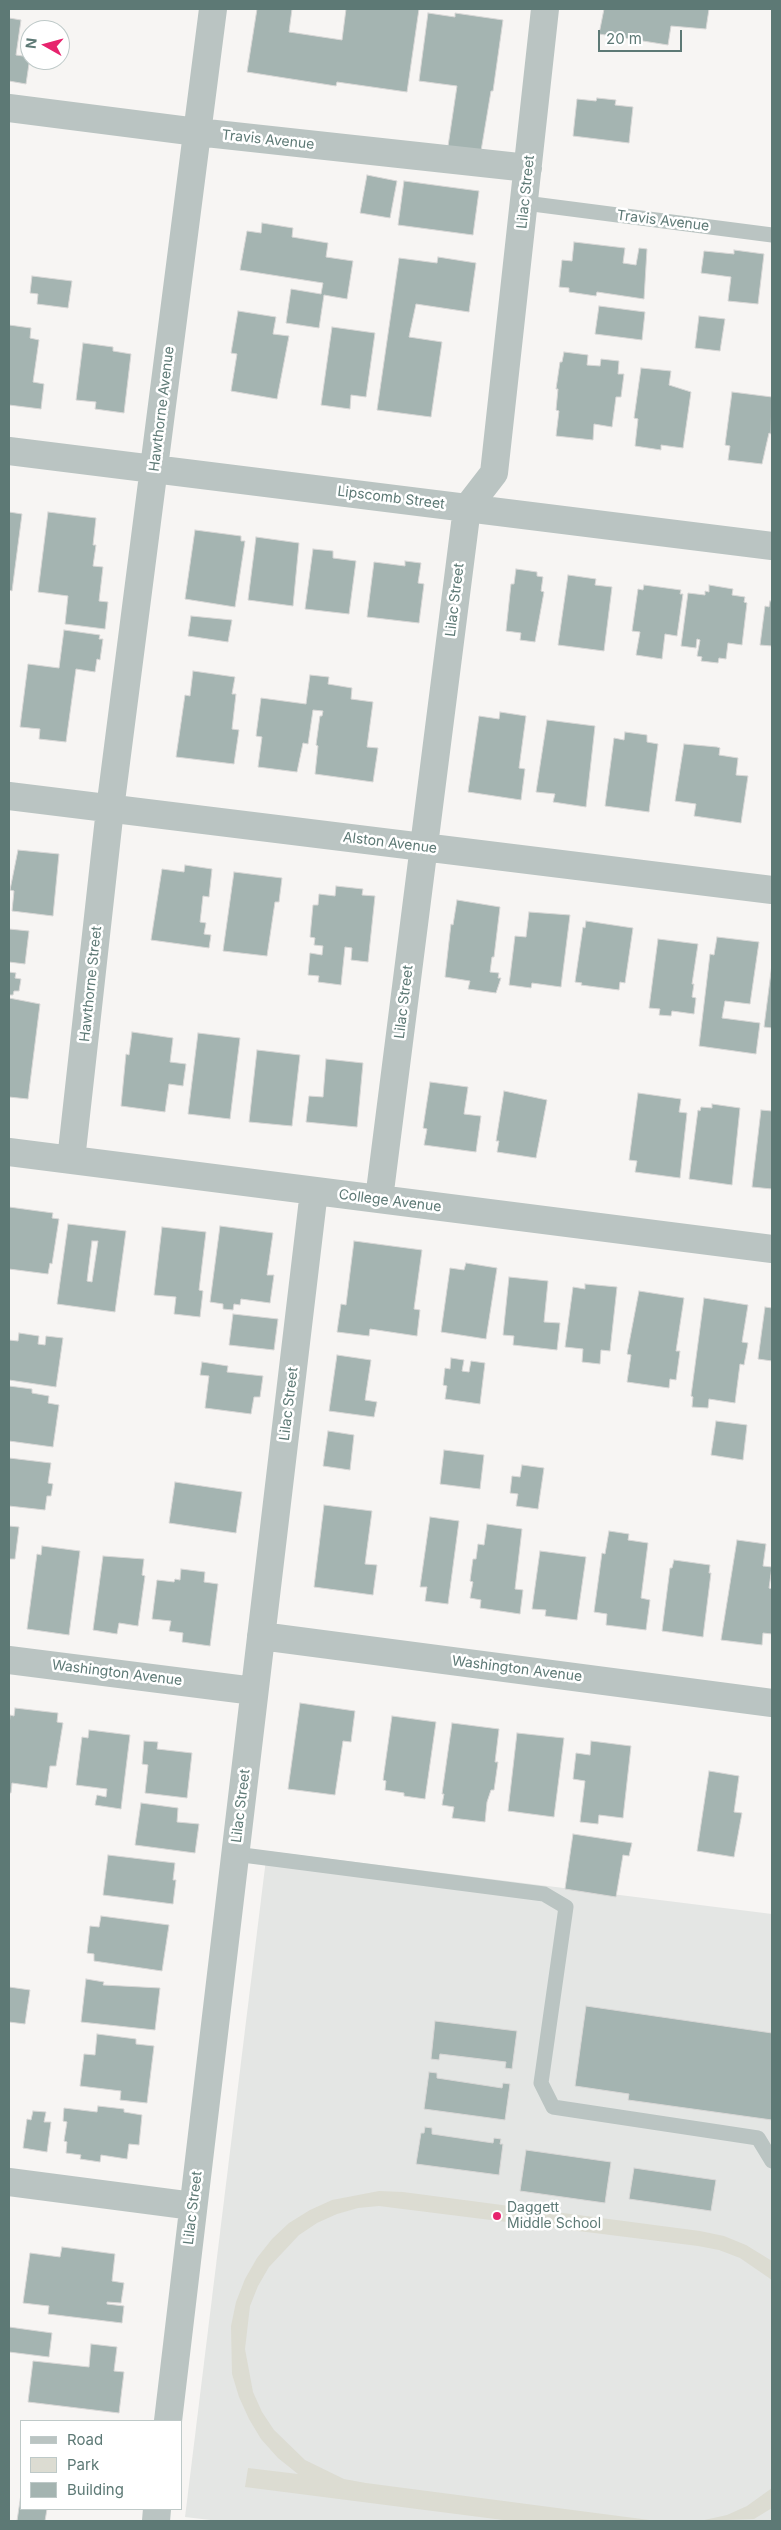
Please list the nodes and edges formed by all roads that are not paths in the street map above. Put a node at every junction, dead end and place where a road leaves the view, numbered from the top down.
1 (213, 9) edge
2 (545, 9) edge
3 (9, 108) edge
4 (197, 132) junction
5 (528, 168) junction
6 (525, 203) junction
7 (772, 235) edge
8 (9, 451) edge
9 (155, 469) junction
10 (467, 508) junction
11 (772, 546) edge
12 (9, 796) edge
13 (110, 809) junction
14 (424, 847) junction
15 (772, 890) edge
16 (9, 1152) edge
17 (71, 1160) junction
18 (314, 1191) junction
19 (379, 1199) junction
20 (772, 1250) edge
21 (261, 1636) junction
22 (9, 1660) edge
23 (254, 1691) junction
24 (772, 1703) edge
25 (235, 1854) junction
26 (772, 2162) edge
27 (9, 2182) edge
28 (194, 2206) junction
29 (168, 2420) edge

1 - 4 street, Hawthorne Avenue
2 - 5 street, Lilac Street
3 - 4 street, Travis Avenue
4 - 5 street, Travis Avenue
4 - 9 street, Hawthorne Avenue
5 - 6 street, Lilac Street
6 - 7 lane, Travis Avenue
6 - 10 street, Lilac Street
8 - 9 street, Lipscomb Street
9 - 10 street, Lipscomb Street
9 - 13 street, Hawthorne Avenue
10 - 11 street, Lipscomb Street
10 - 14 street, Lilac Street
12 - 13 street, Alston Avenue
13 - 14 street, Alston Avenue
13 - 17 street, Hawthorne Street
14 - 15 street, Alston Avenue
14 - 19 street, Lilac Street
16 - 17 street, College Avenue
17 - 18 street, College Avenue
18 - 19 street, College Avenue
18 - 21 street, Lilac Street
19 - 20 street, College Avenue
21 - 23 street, Lilac Street
21 - 24 street, Washington Avenue
22 - 23 street, Washington Avenue
23 - 25 street, Lilac Street
25 - 26 lane
25 - 28 street, Lilac Street
27 - 28 street
28 - 29 street, Lilac Street

